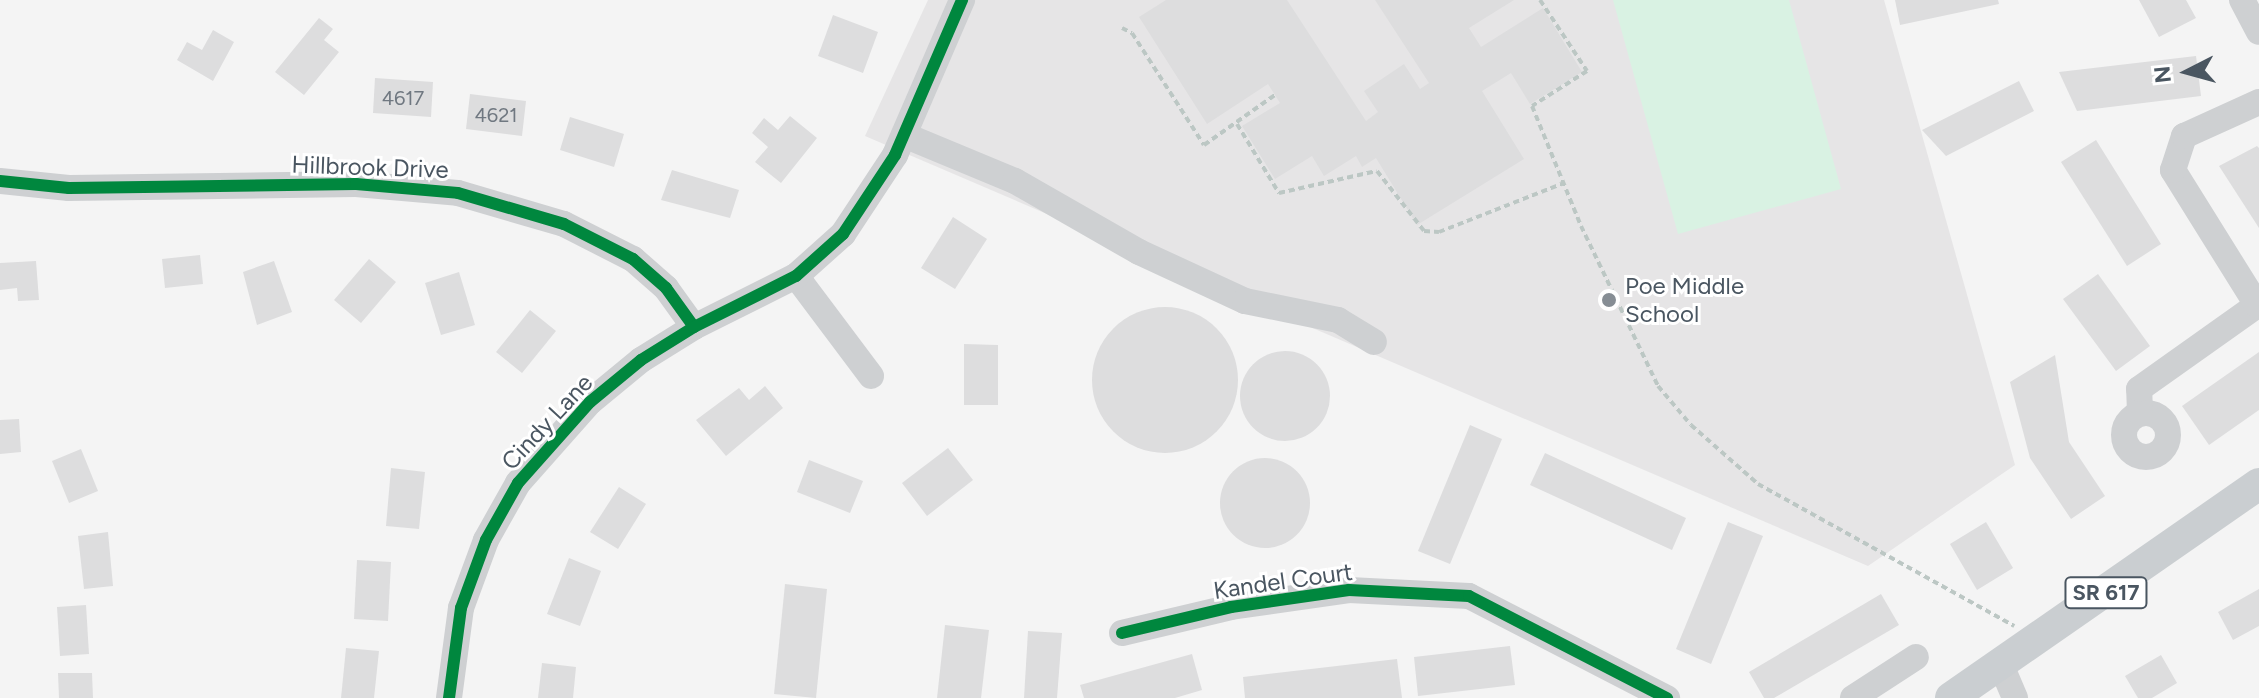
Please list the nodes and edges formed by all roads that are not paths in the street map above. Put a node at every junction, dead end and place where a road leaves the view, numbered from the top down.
1 (962, 0) edge
2 (2242, 0) edge
3 (2259, 32) edge
4 (2259, 102) edge
5 (904, 135) junction
6 (0, 181) edge
7 (796, 276) junction
8 (694, 327) junction
9 (1374, 342) dead end
10 (871, 376) dead end
11 (2140, 413) dead end
12 (2259, 484) edge
13 (1122, 633) dead end
14 (1916, 657) dead end
15 (2001, 665) junction
16 (449, 698) edge
17 (1667, 698) edge
18 (1853, 698) edge
19 (1951, 698) edge
20 (2015, 698) edge

1 - 5 street, Cindy Lane
2 - 3 street
4 - 11 street
5 - 7 street, Cindy Lane
5 - 9 street
6 - 8 street, Hillbrook Drive
7 - 8 street, Cindy Lane
7 - 10 street
8 - 16 street, Cindy Lane
12 - 15 main road, SR 617
13 - 17 street, Kandel Court
14 - 18 street
15 - 19 main road, SR 617
15 - 20 street

